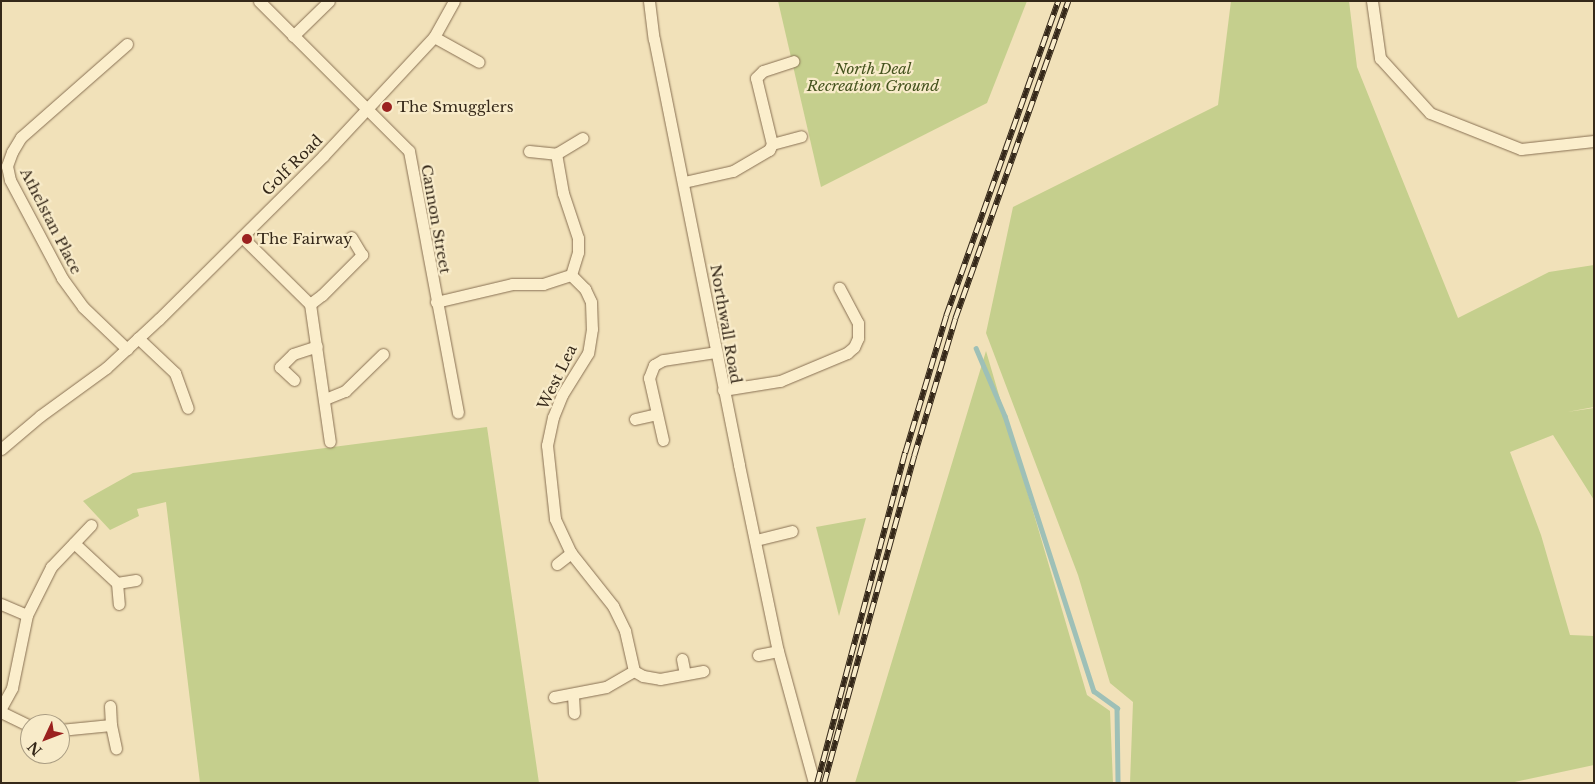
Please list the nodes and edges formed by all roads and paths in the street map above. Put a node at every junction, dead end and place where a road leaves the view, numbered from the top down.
1 (259, 1) edge
2 (329, 1) edge
3 (454, 1) edge
4 (649, 1) edge
5 (1372, 1) edge
6 (293, 36) junction
7 (434, 37) junction
8 (127, 44) dead end
9 (793, 61) dead end
10 (479, 62) dead end
11 (366, 109) junction
12 (801, 136) dead end
13 (583, 138) dead end
14 (1594, 141) edge
15 (772, 144) junction
16 (528, 150) dead end
17 (556, 154) junction
18 (684, 182) junction
19 (242, 237) junction
20 (351, 237) dead end
21 (572, 275) junction
22 (839, 288) dead end
23 (436, 302) junction
24 (310, 304) junction
25 (138, 338) junction
26 (317, 346) junction
27 (128, 349) junction
28 (716, 352) junction
29 (383, 354) dead end
30 (294, 380) dead end
31 (723, 390) junction
32 (325, 399) junction
33 (188, 408) dead end
34 (458, 412) dead end
35 (656, 414) junction
36 (635, 419) dead end
37 (663, 440) dead end
38 (330, 442) dead end
39 (1, 449) edge
40 (91, 525) dead end
41 (792, 531) dead end
42 (756, 540) junction
43 (74, 543) junction
44 (571, 554) junction
45 (557, 564) dead end
46 (136, 580) dead end
47 (117, 583) junction
48 (1, 604) edge
49 (119, 604) dead end
50 (27, 615) junction
51 (778, 650) junction
52 (758, 655) dead end
53 (682, 659) dead end
54 (634, 671) junction
55 (702, 671) dead end
56 (685, 674) junction
57 (573, 695) junction
58 (554, 698) dead end
59 (110, 706) dead end
60 (1, 710) edge
61 (574, 713) dead end
62 (20, 720) edge
63 (111, 725) junction
64 (70, 729) edge
65 (116, 748) dead end
66 (814, 783) edge

1 - 6 street, Cannon Street
2 - 6 street
3 - 7 street, Golf Road
4 - 18 street, Northwall Road
5 - 14 street
6 - 11 street, Cannon Street
7 - 10 street
7 - 11 street, Golf Road
8 - 27 street, Athelstan Place
9 - 15 street
11 - 19 street, Golf Road
11 - 23 street, Cannon Street
12 - 15 street
13 - 17 street
15 - 18 street
16 - 17 street
17 - 21 street
18 - 28 street, Northwall Road
19 - 24 street
19 - 25 street, Golf Road
20 - 24 street
21 - 23 street
21 - 44 street, West Lea
22 - 31 street
23 - 34 street, Cannon Street
24 - 26 street
25 - 27 street, Golf Road
25 - 33 street
26 - 30 street
26 - 32 street
27 - 39 street, Golf Road
28 - 31 street, Northwall Road
28 - 35 street
29 - 32 street
31 - 42 street, Northwall Road
32 - 38 street
35 - 36 street
35 - 37 street
40 - 43 street
41 - 42 street
42 - 51 street, Northwall Road
43 - 47 street
43 - 50 street
44 - 45 street
44 - 54 street, West Lea
46 - 47 street
47 - 49 street
48 - 50 street
50 - 60 street
51 - 52 street
51 - 66 street, Northwall Road
53 - 56 street
54 - 56 street
54 - 57 street
55 - 56 street
57 - 58 street
57 - 61 street
59 - 63 street
60 - 62 street
63 - 64 street
63 - 65 street

